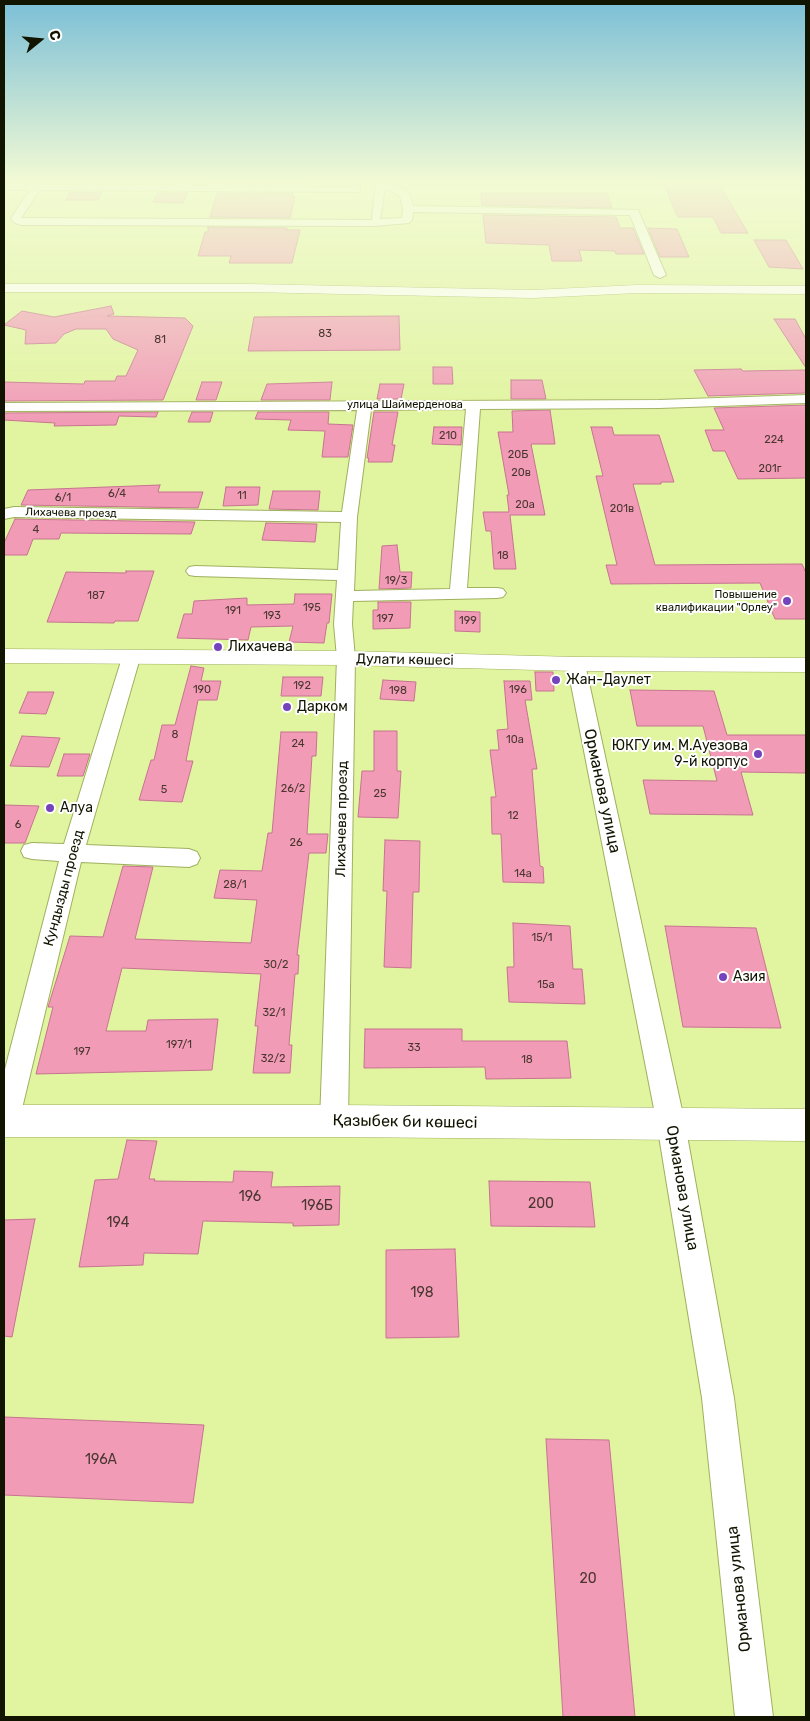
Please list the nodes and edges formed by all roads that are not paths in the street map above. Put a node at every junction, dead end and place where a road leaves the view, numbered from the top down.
1 (658, 261) edge
2 (640, 275) dead end
3 (665, 275) joint
4 (465, 278) dead end
5 (4, 279) edge
6 (544, 280) dead end
7 (806, 282) edge
8 (4, 288) edge
9 (806, 290) edge
10 (533, 294) junction
11 (806, 298) edge
12 (806, 399) edge
13 (473, 405) junction
14 (365, 406) junction
15 (4, 407) edge
16 (4, 514) edge
17 (349, 517) junction
18 (195, 571) dead end
19 (346, 575) junction
20 (498, 593) dead end
21 (458, 594) junction
22 (345, 596) junction
23 (4, 656) edge
24 (131, 658) junction
25 (346, 658) junction
26 (576, 664) junction
27 (806, 665) edge
28 (32, 851) dead end
29 (72, 853) junction
30 (189, 858) dead end
31 (4, 1121) edge
32 (334, 1121) junction
33 (671, 1124) junction
34 (806, 1125) edge
35 (754, 1717) edge

1 - 3 street
2 - 3 main road
4 - 5 main road
6 - 7 main road
8 - 10 main road
9 - 10 main road
10 - 11 main road
12 - 13 street, улица Шаймерденова
13 - 14 street, улица Шаймерденова
13 - 21 street
14 - 15 street, улица Шаймерденова
14 - 17 street, Лихачева проезд
16 - 17 street, Лихачева проезд
17 - 19 street, Лихачева проезд
18 - 19 street
19 - 22 street, Лихачева проезд
20 - 21 street
21 - 22 street
22 - 25 street, Лихачева проезд
23 - 24 main road, Дулати көшесі
24 - 25 main road, Дулати көшесі
24 - 29 street, Кундызды проезд
25 - 26 main road, Дулати көшесі
25 - 32 street, Лихачева проезд
26 - 27 main road, Дулати көшесі
26 - 33 street, Орманова улица
28 - 29 street
29 - 30 street
29 - 31 street, Кундызды проезд
31 - 32 main road, Қазыбек би көшесі
32 - 33 main road, Қазыбек би көшесі
33 - 34 main road, Қазыбек би көшесі
33 - 35 street, Орманова улица

